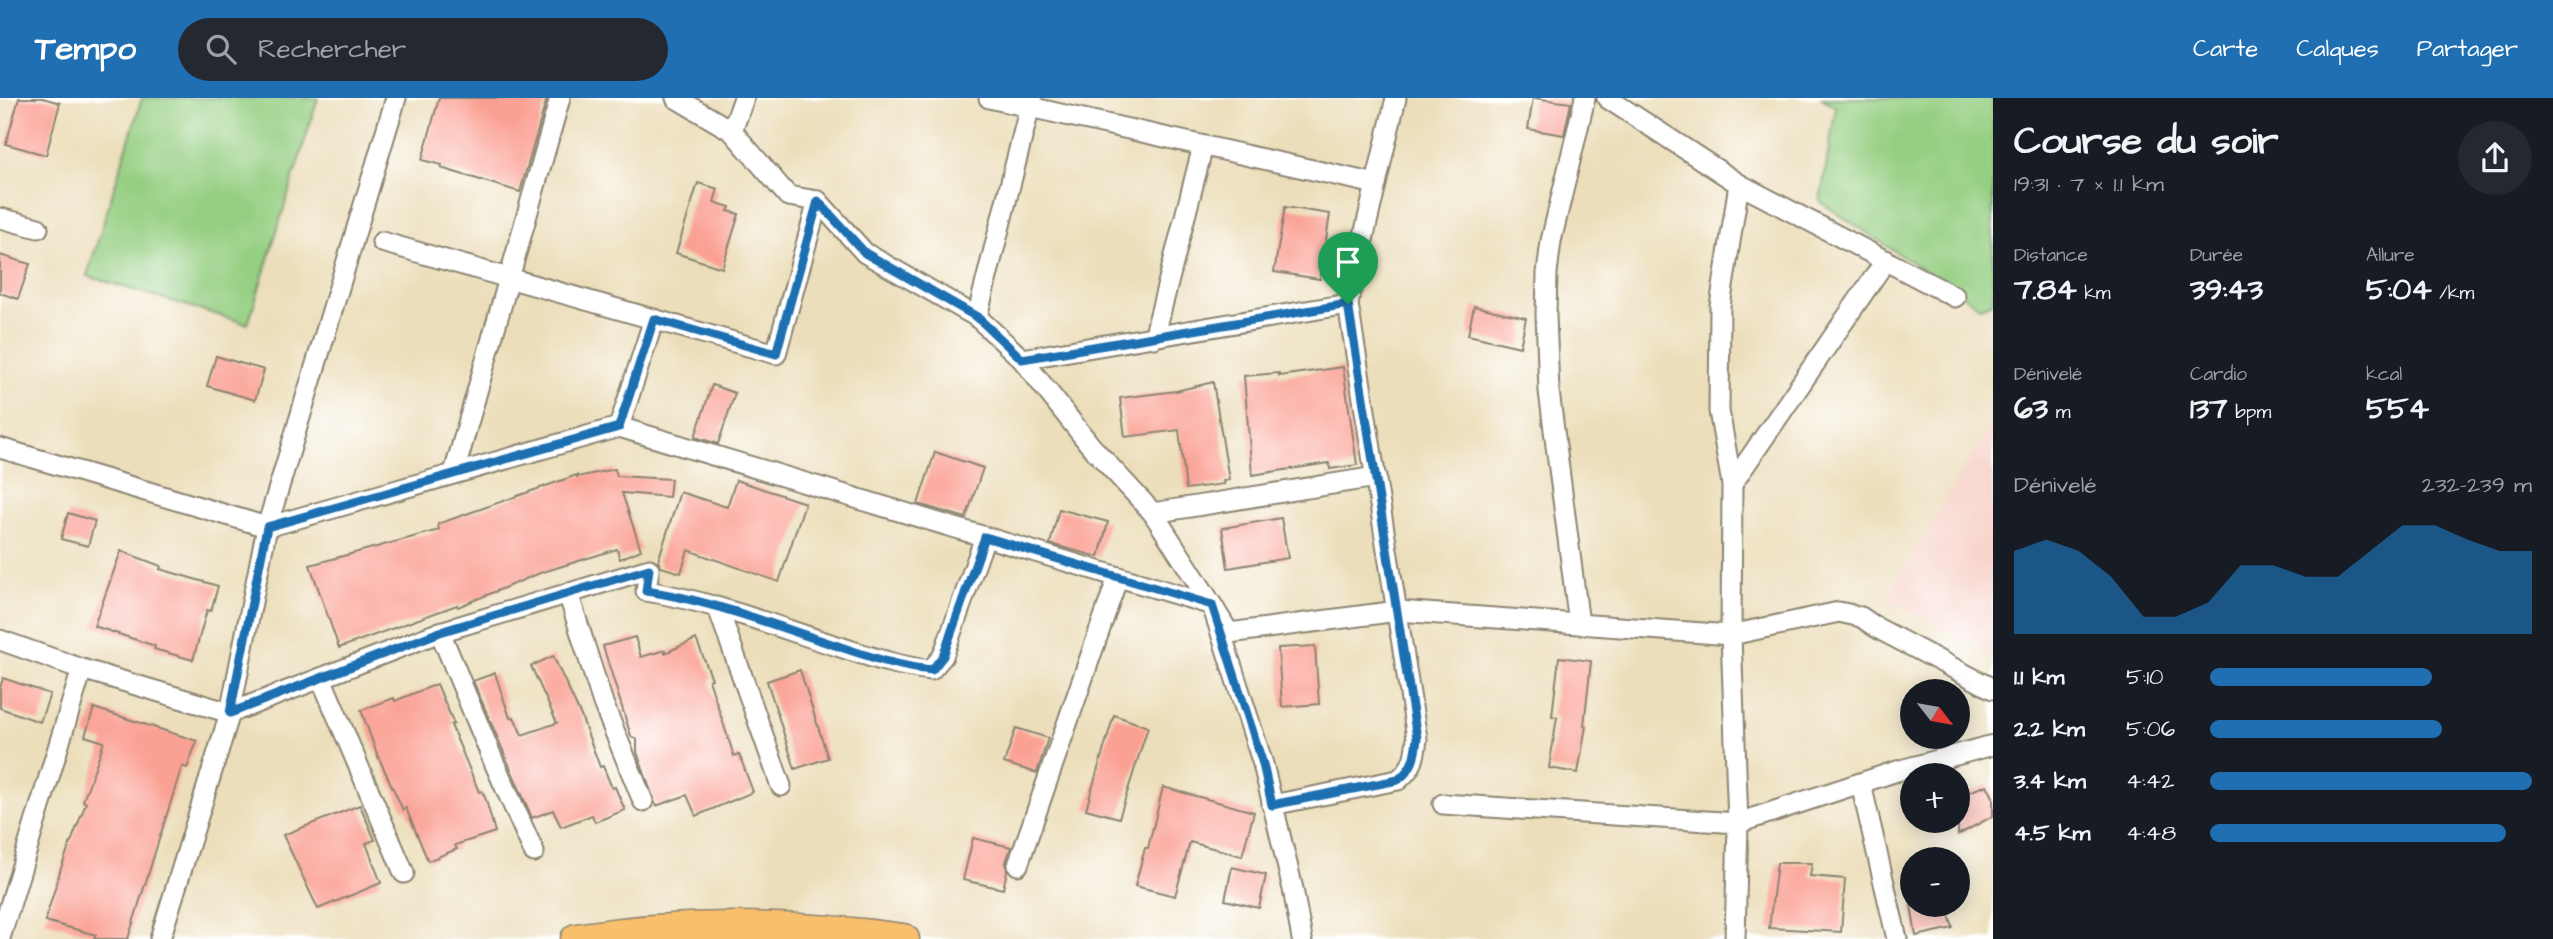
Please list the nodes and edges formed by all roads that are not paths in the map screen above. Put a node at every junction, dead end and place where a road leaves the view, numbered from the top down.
1 (396, 98) edge
2 (560, 98) edge
3 (676, 98) edge
4 (744, 98) edge
5 (989, 98) edge
6 (1396, 98) edge
7 (1585, 98) edge
8 (1607, 98) edge
9 (1031, 102) edge
10 (732, 131) junction
11 (1202, 146) junction
12 (1376, 184) junction
13 (1740, 184) junction
14 (818, 201) junction
15 (0, 218) edge
16 (38, 228) dead end
17 (382, 242) dead end
18 (1885, 260) junction
19 (509, 278) junction
20 (1955, 297) dead end
21 (1348, 304) junction
22 (977, 317) junction
23 (654, 319) junction
24 (1154, 338) junction
25 (1022, 359) junction
26 (619, 427) junction
27 (0, 449) edge
28 (454, 474) junction
29 (1376, 477) junction
30 (1732, 484) junction
31 (1153, 513) junction
32 (267, 527) junction
33 (985, 537) junction
34 (1118, 577) junction
35 (568, 593) junction
36 (1212, 605) junction
37 (718, 608) junction
38 (1398, 611) junction
39 (1579, 624) junction
40 (440, 632) junction
41 (1731, 635) junction
42 (0, 640) edge
43 (82, 668) junction
44 (321, 678) junction
45 (1993, 689) edge
46 (230, 713) junction
47 (1993, 745) edge
48 (1861, 784) junction
49 (781, 786) dead end
50 (643, 800) dead end
51 (1443, 804) dead end
52 (1272, 805) junction
53 (1738, 823) junction
54 (534, 852) dead end
55 (1018, 865) dead end
56 (404, 873) dead end
57 (0, 937) edge
58 (160, 939) edge
59 (576, 939) edge
60 (904, 939) edge
61 (1302, 939) edge
62 (1735, 939) edge
63 (1897, 939) edge

1 - 32 street
2 - 19 street
3 - 10 street
4 - 10 street
5 - 9 street
6 - 12 street
7 - 39 street
8 - 13 street
9 - 11 street
9 - 22 street
10 - 14 street
11 - 12 street
11 - 24 street
12 - 21 street
13 - 18 street
13 - 30 street
14 - 22 street
14 - 23 street
15 - 16 street
17 - 19 street
18 - 20 street
18 - 30 street
19 - 23 street
19 - 28 street
21 - 24 street
21 - 29 street
22 - 25 street
23 - 26 street
24 - 25 street
25 - 31 street
26 - 28 street
26 - 33 street
27 - 32 street
28 - 32 street
29 - 31 street
29 - 38 street
30 - 41 street
31 - 36 street
32 - 46 street
33 - 34 street
33 - 37 street
34 - 36 street
34 - 55 street
35 - 37 street
35 - 40 street
35 - 50 street
36 - 38 street
36 - 52 street
37 - 49 street
38 - 39 street
38 - 52 street
39 - 41 street
40 - 44 street
40 - 54 street
41 - 45 street
41 - 53 street
42 - 43 street
43 - 46 street
43 - 57 street
44 - 46 street
44 - 56 street
46 - 58 street
47 - 48 street
48 - 53 street
48 - 63 street
51 - 53 street
52 - 61 street
53 - 62 street
59 - 60 main road

